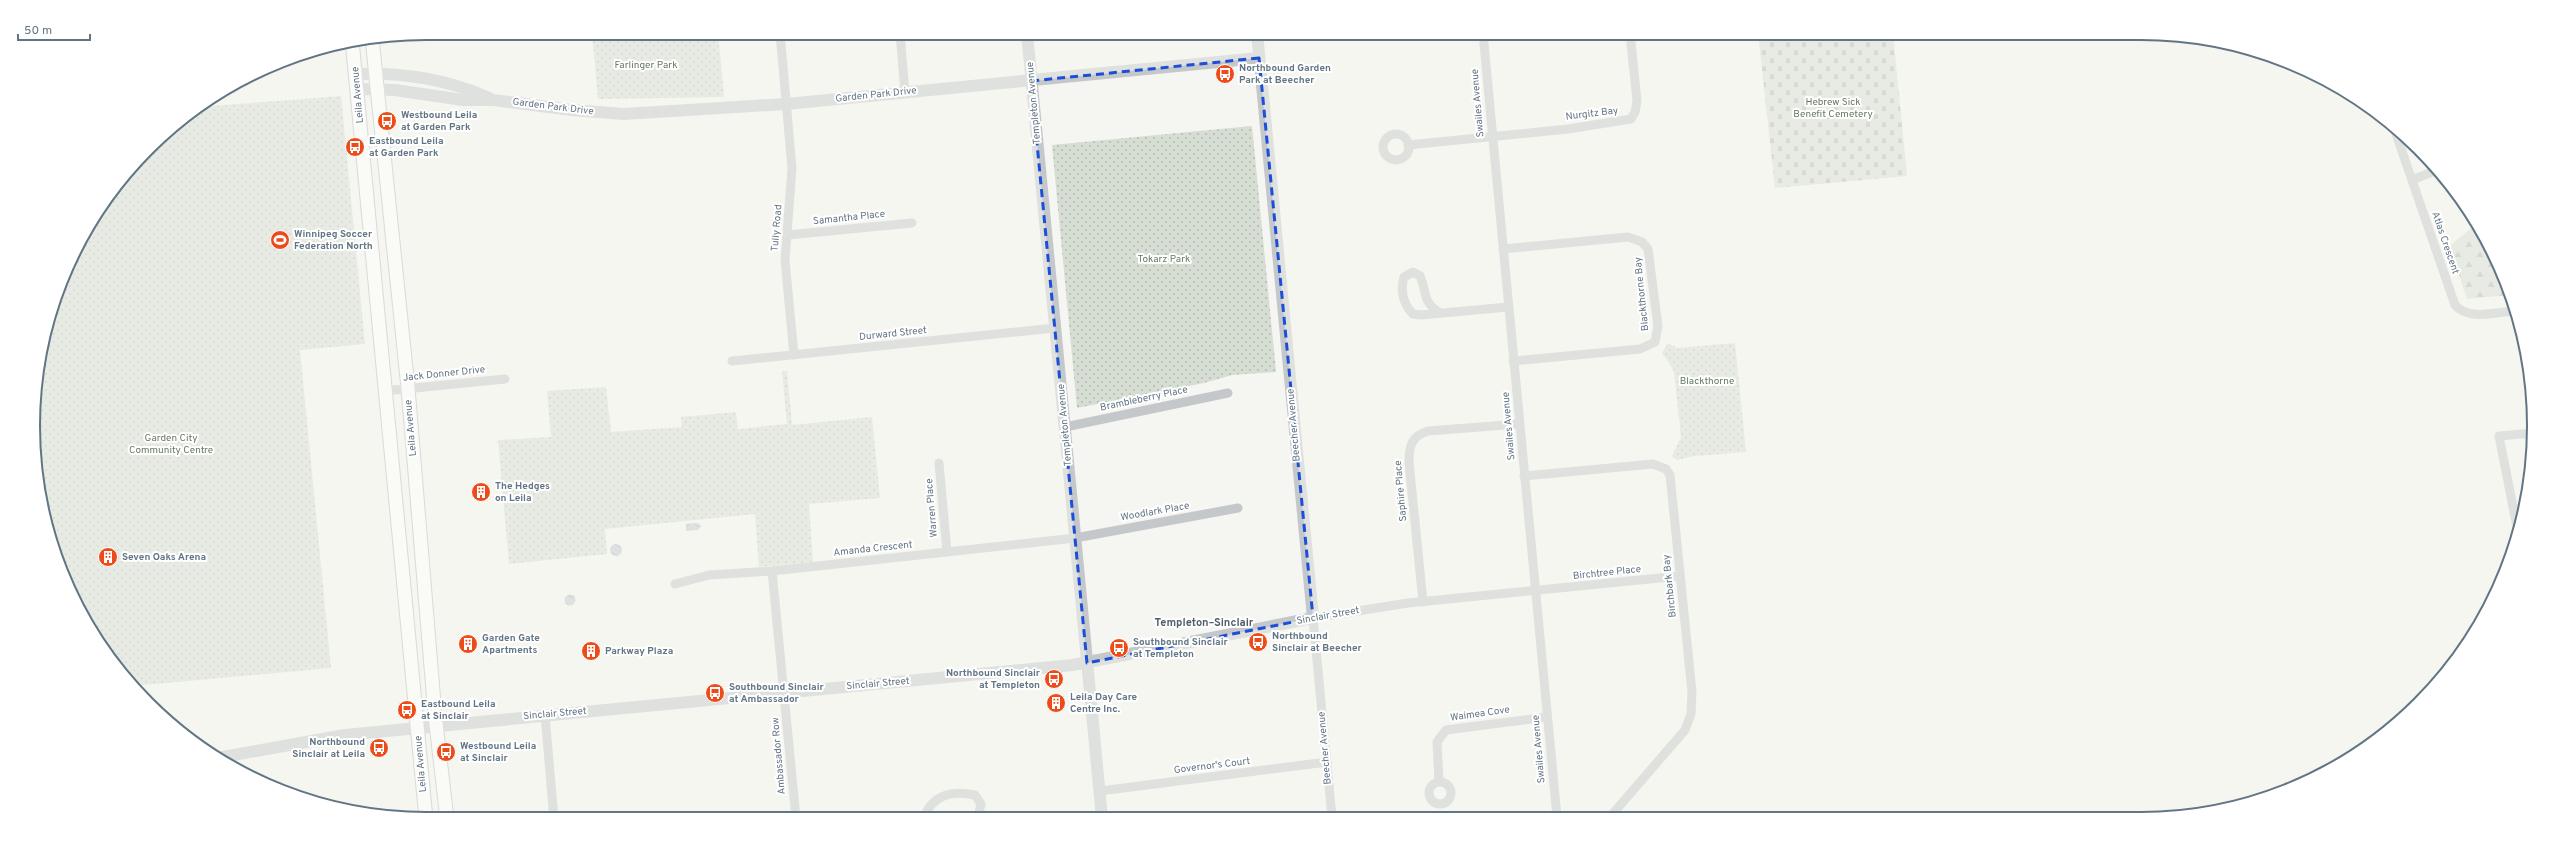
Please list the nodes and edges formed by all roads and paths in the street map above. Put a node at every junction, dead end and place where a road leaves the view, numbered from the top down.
1 (781, 40) edge
2 (901, 40) edge
3 (1028, 40) edge
4 (1258, 40) edge
5 (1484, 40) edge
6 (1631, 40) edge
7 (373, 44) edge
8 (353, 47) edge
9 (1259, 58) junction
10 (376, 73) junction
11 (356, 74) junction
12 (1031, 81) junction
13 (377, 88) junction
14 (357, 89) junction
15 (905, 93) junction
16 (493, 100) junction
17 (786, 104) junction
18 (1492, 136) junction
19 (2397, 137) edge
20 (1408, 145) dead end
21 (2432, 172) edge
22 (2412, 180) junction
23 (912, 223) dead end
24 (788, 235) junction
25 (1503, 249) junction
26 (1508, 307) junction
27 (2510, 311) edge
28 (1440, 313) junction
29 (1055, 328) junction
30 (794, 355) junction
31 (732, 361) dead end
32 (1513, 361) junction
33 (505, 379) dead end
34 (408, 388) junction
35 (385, 391) junction
36 (1228, 393) dead end
37 (1519, 424) junction
38 (1065, 427) junction
39 (2527, 434) edge
40 (939, 463) dead end
41 (1524, 476) junction
42 (1238, 508) dead end
43 (2516, 520) edge
44 (1075, 538) junction
45 (947, 552) junction
46 (772, 571) junction
47 (1680, 576) junction
48 (675, 584) dead end
49 (1535, 591) junction
50 (1423, 602) junction
51 (1313, 618) junction
52 (1087, 663) junction
53 (784, 693) junction
54 (545, 715) junction
55 (1547, 717) junction
56 (436, 725) junction
57 (418, 728) junction
58 (227, 756) edge
59 (1326, 762) junction
60 (1439, 781) dead end
61 (1100, 791) junction
62 (425, 812) edge
63 (446, 812) edge
64 (553, 812) edge
65 (794, 812) edge
66 (926, 812) edge
67 (979, 812) edge
68 (1102, 812) edge
69 (1331, 812) edge
70 (1556, 812) edge
71 (1614, 812) edge

1 - 17 street, Tully Road
2 - 15 street
3 - 12 street, Templeton Avenue
4 - 9 street, Beecher Avenue
5 - 18 street, Swailes Avenue
6 - 18 street, Nurgitz Bay
7 - 10 main road, Leila Avenue
8 - 11 main road, Leila Avenue
9 - 12 street, Garden Park Drive
9 - 51 street, Beecher Avenue
10 - 11 street, Garden Park Drive
10 - 13 main road, Leila Avenue
10 - 16 street, Garden Park Drive
11 - 14 main road, Leila Avenue
12 - 15 street, Garden Park Drive
12 - 29 street, Templeton Avenue
13 - 14 street, Garden Park Drive
13 - 16 street, Garden Park Drive
13 - 34 main road, Leila Avenue
14 - 35 main road, Leila Avenue
15 - 17 street, Garden Park Drive
16 - 17 street, Garden Park Drive
17 - 24 street, Tully Road
18 - 20 street
18 - 25 street, Swailes Avenue
19 - 22 street, Atlas Crescent
21 - 22 street
22 - 27 street, Atlas Crescent
23 - 24 street, Samantha Place
24 - 30 street, Tully Road
25 - 26 street, Swailes Avenue
25 - 32 street, Blackthorne Bay
26 - 28 street
26 - 32 street, Swailes Avenue
28 - 28 street
29 - 30 street, Durward Street
29 - 38 street, Templeton Avenue
30 - 31 street, Durward Street
32 - 37 street, Swailes Avenue
33 - 34 street, Jack Donner Drive
34 - 35 street, Jack Donner Drive
34 - 56 main road, Leila Avenue
35 - 57 main road, Leila Avenue
36 - 38 street, Brambleberry Place
37 - 41 street, Swailes Avenue
37 - 50 street, Saphire Place
38 - 44 street, Templeton Avenue
39 - 43 street
40 - 45 street, Warren Place
41 - 47 street, Birchbark Bay
41 - 49 street, Swailes Avenue
42 - 44 street, Woodlark Place
44 - 45 street, Amanda Crescent
44 - 52 street, Templeton Avenue
45 - 46 street, Amanda Crescent
46 - 48 street, Amanda Crescent
46 - 53 street, Ambassador Row
47 - 49 street, Birchtree Place
47 - 71 street, Birchbark Bay
49 - 50 street, Sinclair Street
49 - 55 street, Swailes Avenue
50 - 51 street, Sinclair Street
51 - 52 street, Sinclair Street
51 - 59 street, Beecher Avenue
52 - 53 street, Sinclair Street
52 - 61 street, Templeton Avenue
53 - 54 street, Sinclair Street
53 - 65 street, Ambassador Row
54 - 56 street, Sinclair Street
54 - 64 street
55 - 60 street, Waimea Cove
55 - 70 street, Swailes Avenue
56 - 57 street, Sinclair Street
56 - 63 main road, Leila Avenue
57 - 58 street, Sinclair Street
57 - 62 main road, Leila Avenue
59 - 61 street, Governor's Court
59 - 69 street, Beecher Avenue
61 - 68 street, Templeton Avenue
66 - 67 street

